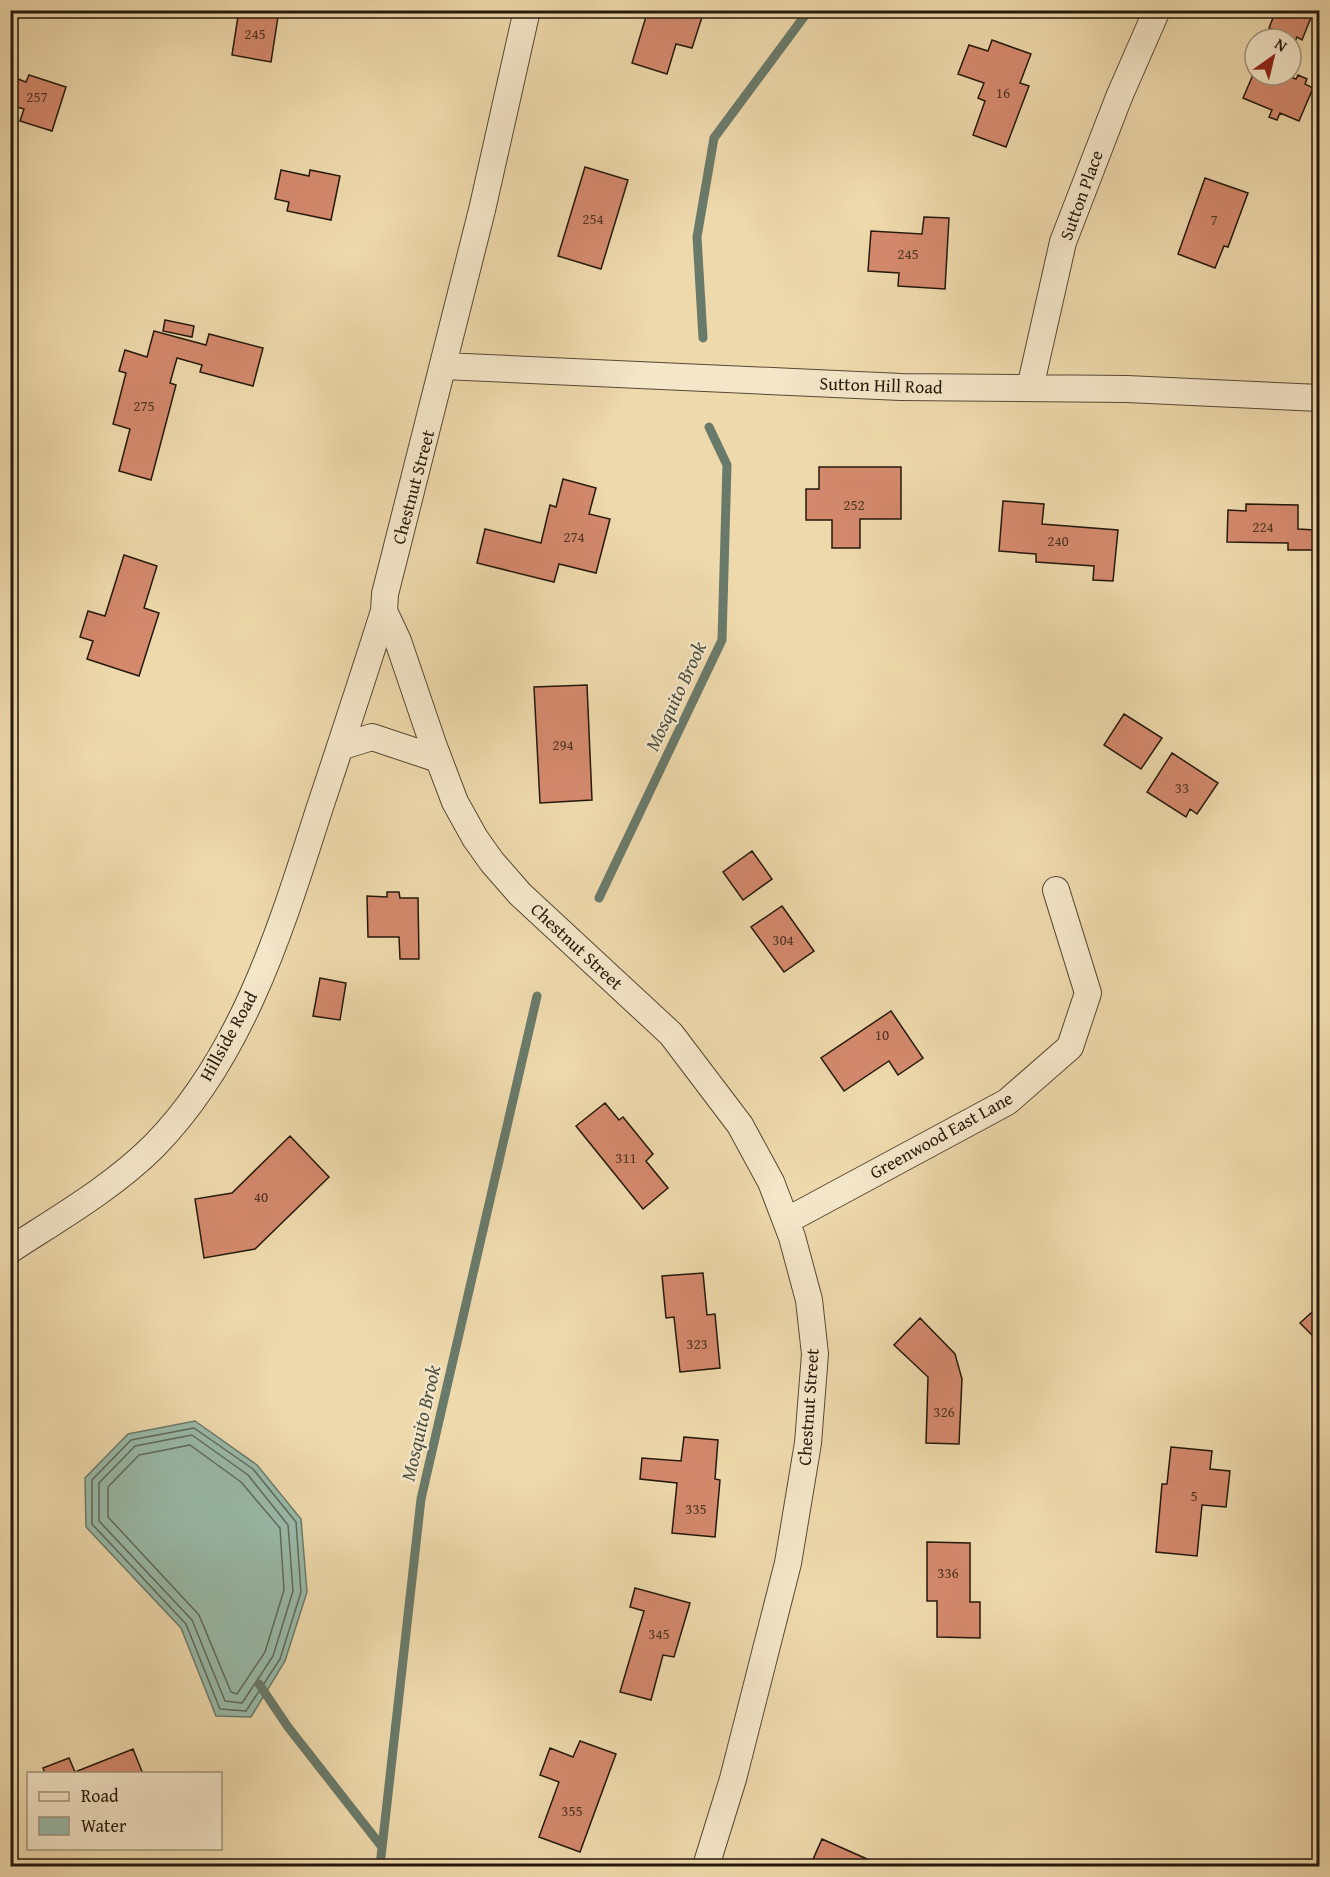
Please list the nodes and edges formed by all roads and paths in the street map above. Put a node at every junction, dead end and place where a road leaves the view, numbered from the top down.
1 (527, 10) edge
2 (1157, 10) edge
3 (443, 366) junction
4 (1030, 388) junction
5 (1320, 398) edge
6 (384, 611) junction
7 (340, 747) junction
8 (438, 759) junction
9 (1056, 891) dead end
10 (786, 1221) junction
11 (10, 1250) edge
12 (706, 1866) edge

1 - 3 street, Chestnut Street
2 - 4 street, Sutton Place
3 - 4 street, Sutton Hill Road
3 - 6 street, Chestnut Street
4 - 5 street, Sutton Hill Road
6 - 7 street, Hillside Road
6 - 8 street, Chestnut Street
7 - 8 street
7 - 11 street, Hillside Road
8 - 10 street, Chestnut Street
9 - 10 street, Greenwood East Lane
10 - 12 street, Chestnut Street

